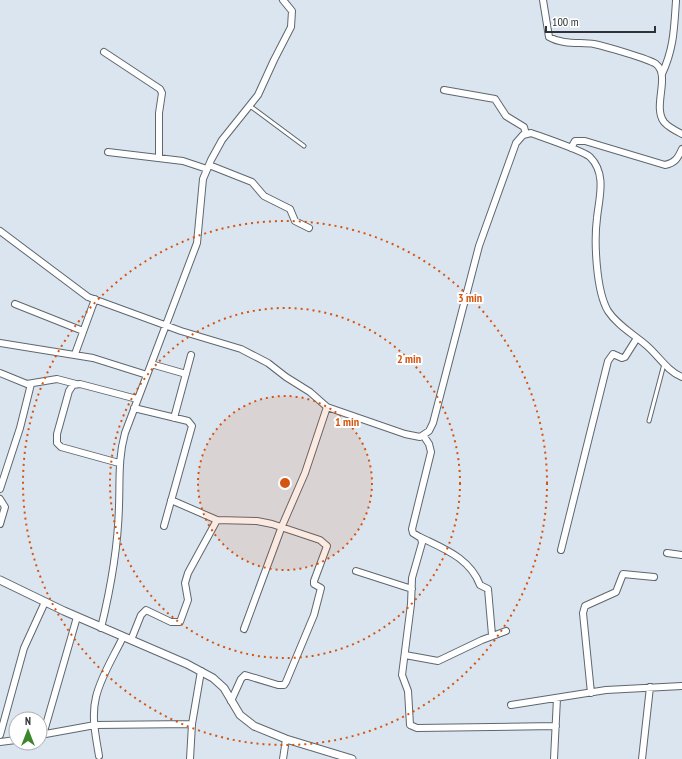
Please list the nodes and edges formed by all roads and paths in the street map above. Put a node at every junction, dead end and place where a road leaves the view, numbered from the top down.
1 (283, 0) edge
2 (543, 0) edge
3 (676, 1) dead end
4 (104, 52) dead end
5 (662, 74) junction
6 (444, 90) dead end
7 (250, 106) junction
8 (526, 134) junction
9 (682, 134) edge
10 (304, 146) dead end
11 (571, 148) junction
12 (682, 149) edge
13 (108, 152) dead end
14 (159, 158) junction
15 (208, 167) junction
16 (309, 228) dead end
17 (0, 230) edge
18 (95, 299) junction
19 (15, 304) dead end
20 (166, 325) junction
21 (84, 331) junction
22 (637, 338) junction
23 (0, 343) edge
24 (75, 354) junction
25 (191, 355) dead end
26 (664, 363) junction
27 (151, 364) junction
28 (0, 373) edge
29 (186, 374) junction
30 (147, 375) junction
31 (682, 377) edge
32 (31, 384) junction
33 (76, 384) junction
34 (137, 399) junction
35 (327, 407) junction
36 (134, 408) junction
37 (174, 418) junction
38 (649, 420) dead end
39 (423, 436) junction
40 (119, 463) junction
41 (0, 489) edge
42 (0, 499) edge
43 (171, 500) junction
44 (217, 520) junction
45 (0, 524) edge
46 (164, 526) dead end
47 (282, 526) junction
48 (420, 537) junction
49 (561, 550) dead end
50 (667, 553) dead end
51 (682, 555) edge
52 (356, 571) dead end
53 (654, 577) dead end
54 (0, 580) edge
55 (412, 589) junction
56 (45, 602) junction
57 (77, 617) junction
58 (101, 628) junction
59 (244, 629) dead end
60 (506, 631) dead end
61 (492, 636) junction
62 (123, 637) junction
63 (132, 640) junction
64 (404, 655) junction
65 (202, 672) junction
66 (682, 686) edge
67 (650, 687) junction
68 (590, 693) junction
69 (557, 698) junction
70 (231, 701) junction
71 (510, 705) dead end
72 (48, 715) edge
73 (192, 724) junction
74 (94, 725) junction
75 (556, 726) junction
76 (48, 734) edge
77 (0, 735) edge
78 (286, 739) junction
79 (99, 756) dead end
80 (190, 759) edge
81 (283, 759) edge
82 (352, 759) edge
83 (554, 759) edge
84 (642, 759) edge

1 - 7 street
2 - 5 street
3 - 5 street
4 - 14 street
5 - 9 street
6 - 8 street
7 - 10 lane
7 - 15 street
8 - 11 street
8 - 39 street
11 - 12 street
11 - 22 street
13 - 14 street
14 - 15 street
15 - 16 street
15 - 20 street
17 - 18 street
18 - 20 street
18 - 21 street
19 - 21 street
20 - 27 street
20 - 35 street
21 - 24 street
22 - 26 street
22 - 49 street
23 - 24 street
24 - 30 street
25 - 29 street
26 - 31 street
26 - 38 lane
27 - 29 street
27 - 30 street
28 - 32 street
29 - 37 street
30 - 34 street
32 - 33 street
32 - 41 street
33 - 34 street
33 - 40 street
34 - 36 street
35 - 39 street
35 - 47 street
36 - 37 street
36 - 40 street
37 - 43 street
39 - 48 street
40 - 58 street
42 - 45 street
43 - 44 street
43 - 46 street
44 - 47 street
44 - 63 street
47 - 59 street
47 - 70 street
48 - 55 street
48 - 61 street
50 - 51 street
52 - 55 street
53 - 68 street
54 - 56 street
55 - 64 street
56 - 57 street
56 - 77 street
57 - 58 street
57 - 72 street
58 - 62 street
60 - 61 street
61 - 64 street
62 - 63 street
62 - 74 street
63 - 65 street
64 - 75 street
65 - 70 street
65 - 73 street
66 - 67 street
67 - 68 street
67 - 84 street
68 - 69 street
69 - 71 street
69 - 75 street
70 - 78 street
73 - 74 street
73 - 80 street
74 - 76 street
74 - 79 street
75 - 83 street
78 - 81 street
78 - 82 street

